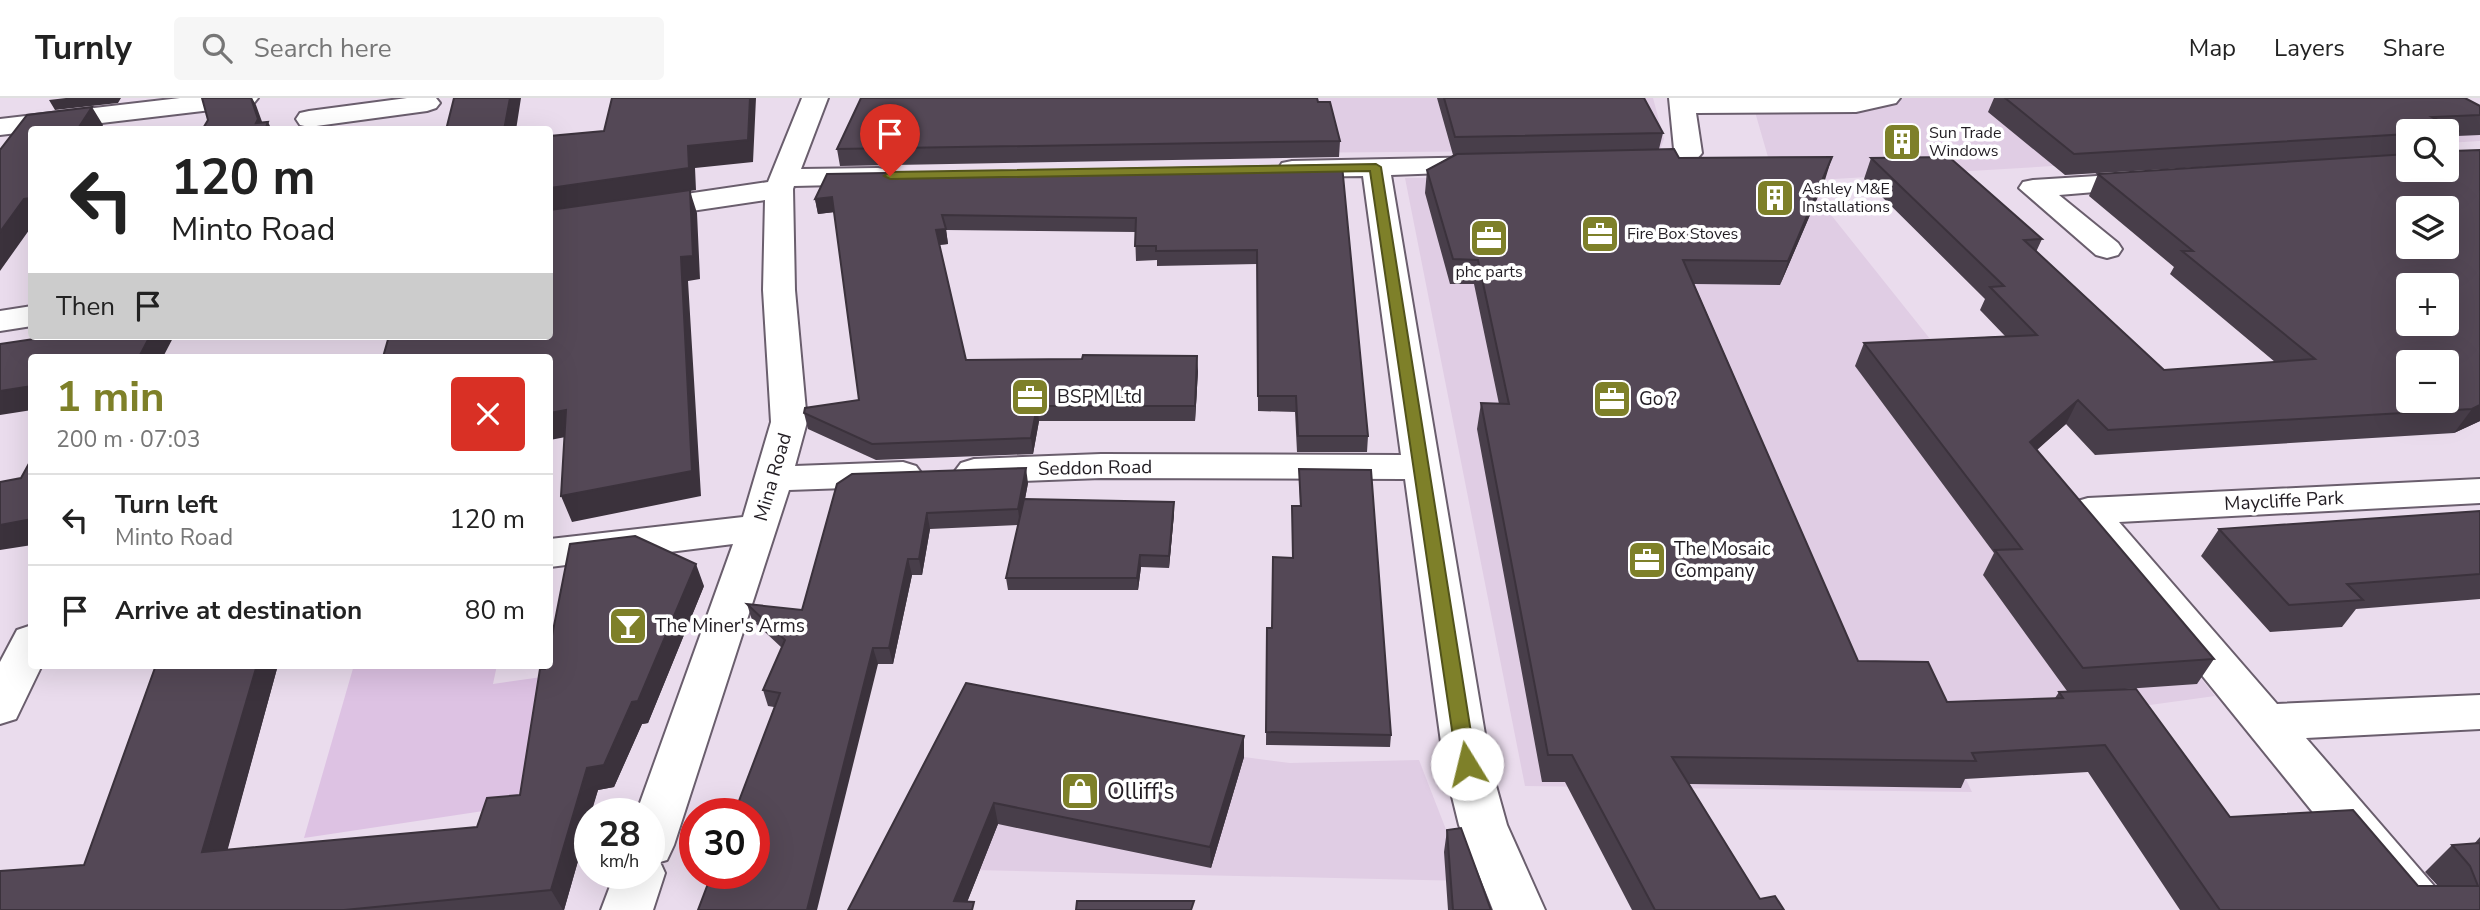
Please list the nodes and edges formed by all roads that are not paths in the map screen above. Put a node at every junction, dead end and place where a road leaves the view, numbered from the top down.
1 (245, 98) edge
2 (815, 98) edge
3 (1887, 98) edge
4 (1683, 102) edge
5 (160, 103) edge
6 (426, 103) dead end
7 (309, 119) dead end
8 (363, 120) edge
9 (0, 127) edge
10 (1597, 163) edge
11 (1517, 165) edge
12 (1376, 167) junction
13 (1265, 169) edge
14 (906, 176) edge
15 (2172, 179) edge
16 (781, 183) junction
17 (553, 222) edge
18 (2107, 249) dead end
19 (28, 317) edge
20 (0, 321) edge
21 (1419, 467) junction
22 (771, 479) junction
23 (2480, 491) edge
24 (759, 528) junction
25 (553, 553) edge
26 (28, 631) edge
27 (0, 636) edge
28 (28, 649) edge
29 (0, 707) edge
30 (2480, 712) edge
31 (2269, 722) junction
32 (665, 799) edge
33 (634, 889) edge
34 (627, 910) edge
35 (1519, 910) edge
36 (2423, 910) edge

1 - 5 street
2 - 16 street, Mina Road
3 - 4 street
4 - 10 street
5 - 9 street
6 - 8 street
7 - 8 street
11 - 12 street
12 - 13 street
12 - 21 street
14 - 16 street
15 - 18 street
16 - 17 street
16 - 22 street, Mina Road
19 - 20 street
21 - 22 street, Seddon Road
21 - 35 street
22 - 24 street, Mina Road
23 - 31 street, Maycliffe Park
24 - 25 street
24 - 32 street, Mina Road
26 - 27 street
28 - 29 street
30 - 31 street
31 - 36 street
33 - 34 street

